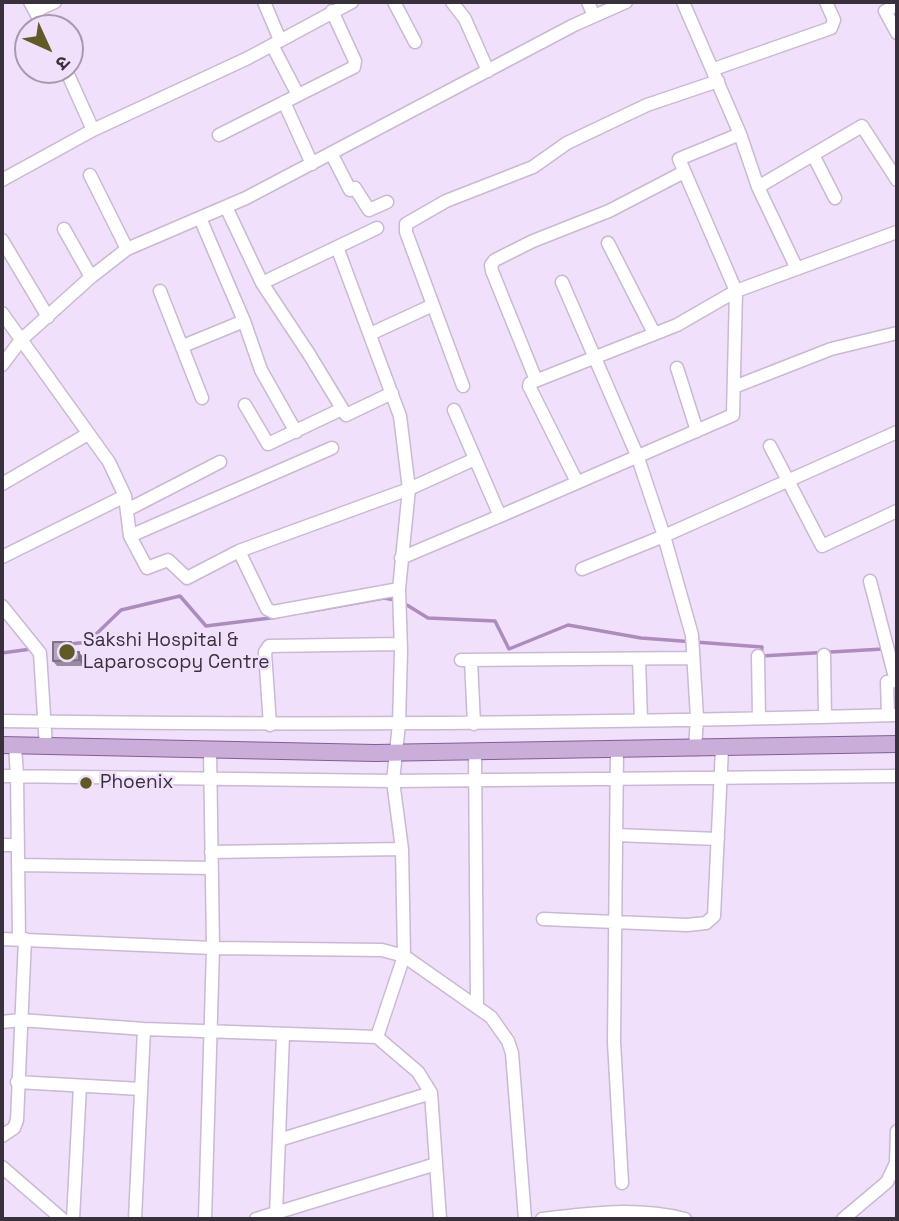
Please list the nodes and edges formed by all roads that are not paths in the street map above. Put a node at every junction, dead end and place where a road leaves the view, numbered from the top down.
1 (55, 2) edge
2 (264, 2) edge
3 (352, 2) edge
4 (394, 2) edge
5 (452, 2) edge
6 (588, 2) edge
7 (626, 2) edge
8 (683, 2) edge
9 (826, 2) edge
10 (897, 5) edge
11 (33, 6) edge
12 (334, 7) edge
13 (594, 16) junction
14 (897, 33) edge
15 (415, 42) dead end
16 (276, 43) junction
17 (488, 71) junction
18 (716, 75) junction
19 (72, 84) edge
20 (298, 95) junction
21 (284, 102) junction
22 (93, 130) junction
23 (740, 134) junction
24 (219, 135) dead end
25 (331, 153) junction
26 (813, 155) junction
27 (312, 164) junction
28 (684, 172) junction
29 (90, 175) dead end
30 (2, 180) edge
31 (897, 180) edge
32 (758, 187) junction
33 (835, 198) dead end
34 (387, 202) dead end
35 (226, 207) junction
36 (200, 218) junction
37 (377, 228) dead end
38 (64, 229) dead end
39 (897, 232) edge
40 (2, 240) edge
41 (608, 243) dead end
42 (337, 247) junction
43 (127, 249) junction
44 (797, 269) junction
45 (91, 277) junction
46 (562, 282) dead end
47 (262, 283) junction
48 (160, 291) dead end
49 (736, 291) junction
50 (433, 305) junction
51 (2, 313) edge
52 (48, 317) junction
53 (244, 320) junction
54 (897, 332) edge
55 (370, 334) junction
56 (654, 334) junction
57 (21, 340) junction
58 (183, 346) junction
59 (594, 357) junction
60 (2, 365) edge
61 (677, 368) dead end
62 (537, 380) junction
63 (463, 386) dead end
64 (734, 387) junction
65 (391, 393) junction
66 (202, 398) dead end
67 (245, 405) dead end
68 (342, 409) junction
69 (454, 410) dead end
70 (697, 431) junction
71 (296, 432) junction
72 (897, 432) edge
73 (88, 434) junction
74 (770, 446) dead end
75 (332, 448) dead end
76 (637, 455) junction
77 (475, 459) junction
78 (220, 462) dead end
79 (788, 480) junction
80 (577, 482) junction
81 (2, 484) edge
82 (409, 489) junction
83 (125, 496) junction
84 (127, 510) junction
85 (897, 511) edge
86 (500, 516) junction
87 (130, 536) junction
88 (663, 536) junction
89 (239, 551) junction
90 (2, 557) edge
91 (401, 558) junction
92 (582, 569) dead end
93 (870, 581) dead end
94 (399, 589) junction
95 (2, 606) edge
96 (400, 644) junction
97 (693, 646) junction
98 (758, 656) dead end
99 (824, 656) dead end
100 (639, 659) junction
101 (896, 681) edge
102 (893, 710) edge
103 (825, 717) junction
104 (697, 718) junction
105 (759, 718) junction
106 (641, 720) junction
107 (2, 721) edge
108 (45, 722) junction
109 (399, 724) junction
110 (474, 724) junction
111 (270, 725) junction
112 (897, 744) edge
113 (8, 746) edge
114 (46, 747) junction
115 (722, 748) junction
116 (695, 749) junction
117 (210, 750) junction
118 (617, 750) junction
119 (475, 751) junction
120 (397, 752) junction
121 (2, 776) edge
122 (18, 776) junction
123 (897, 776) edge
124 (209, 778) junction
125 (722, 778) junction
126 (617, 779) junction
127 (393, 781) junction
128 (475, 781) junction
129 (616, 835) junction
130 (718, 839) junction
131 (2, 845) edge
132 (18, 845) junction
133 (402, 849) junction
134 (211, 852) junction
135 (18, 865) junction
136 (211, 868) junction
137 (542, 919) dead end
138 (615, 924) junction
139 (2, 939) edge
140 (22, 939) junction
141 (213, 948) junction
142 (404, 956) junction
143 (477, 1006) junction
144 (20, 1020) junction
145 (2, 1021) edge
146 (144, 1029) junction
147 (210, 1032) junction
148 (282, 1035) junction
149 (377, 1037) junction
150 (17, 1082) junction
151 (80, 1086) junction
152 (141, 1089) junction
153 (431, 1093) junction
154 (897, 1131) edge
155 (2, 1136) edge
156 (279, 1140) junction
157 (436, 1164) junction
158 (2, 1167) edge
159 (622, 1183) dead end
160 (276, 1213) junction
161 (62, 1219) edge
162 (73, 1219) edge
163 (135, 1219) edge
164 (205, 1219) edge
165 (256, 1219) edge
166 (440, 1219) edge
167 (525, 1219) edge
168 (542, 1219) edge
169 (685, 1219) edge
170 (843, 1219) edge

1 - 11 street
2 - 16 street
3 - 12 street
4 - 15 street
5 - 17 street
6 - 13 street
7 - 13 street
8 - 18 street
9 - 18 street
10 - 14 street
12 - 16 street
12 - 20 street
13 - 17 street
16 - 20 street
16 - 22 street
17 - 25 street
18 - 23 street
18 - 50 street
19 - 22 street
20 - 21 street
21 - 24 street
21 - 27 street
22 - 30 street
23 - 28 street
23 - 32 street
25 - 27 street
25 - 34 street
26 - 31 street
26 - 32 street
26 - 33 street
27 - 35 street
28 - 49 street
28 - 62 street
29 - 43 street
32 - 44 street
35 - 36 street
35 - 47 street
36 - 43 street
36 - 53 street
37 - 42 street
38 - 45 street
39 - 44 street
40 - 52 street
41 - 56 street
42 - 47 street
42 - 55 street
43 - 45 street
44 - 49 street
45 - 52 street
46 - 59 street
47 - 68 street
48 - 58 street
49 - 56 street
49 - 64 street
50 - 55 street
50 - 63 street
51 - 57 street
52 - 57 street
53 - 58 street
53 - 71 street
54 - 64 street
55 - 65 street
56 - 59 street
57 - 60 street
57 - 73 street
58 - 66 street
59 - 62 street
59 - 76 street
61 - 70 street
62 - 80 street
64 - 70 street
65 - 68 street
65 - 82 street
67 - 71 street
68 - 71 street
69 - 77 street
70 - 76 street
72 - 79 street
73 - 81 street
73 - 83 street
74 - 79 street
75 - 87 street
76 - 80 street
76 - 88 street
77 - 82 street
77 - 86 street
78 - 84 street
79 - 85 street
79 - 88 street
80 - 86 street
82 - 89 street
82 - 91 street
83 - 84 street
83 - 90 street
84 - 87 street
86 - 91 street
87 - 89 street
88 - 92 street
88 - 97 street
89 - 94 street
91 - 94 street
93 - 101 street
94 - 96 street
95 - 108 street
96 - 109 street
96 - 111 street
97 - 100 street
97 - 104 street
98 - 105 street
99 - 103 street
100 - 106 street
100 - 110 street
101 - 102 street
102 - 103 street
103 - 105 street
104 - 105 street
104 - 106 street
104 - 116 street
106 - 110 street
107 - 108 street
108 - 111 street
108 - 114 street
109 - 110 street
109 - 111 street
109 - 120 street
112 - 115 main road
113 - 114 main road
113 - 122 street
114 - 117 main road
115 - 116 main road
115 - 125 street
116 - 118 main road
117 - 120 main road
117 - 124 street
118 - 119 main road
118 - 126 street
119 - 120 main road
119 - 128 street
120 - 127 street
121 - 122 street
122 - 124 street
122 - 132 street
123 - 125 street
124 - 127 street
124 - 134 street
125 - 126 street
125 - 130 street
126 - 128 street
126 - 129 street
127 - 128 street
127 - 133 street
128 - 143 street
129 - 130 street
129 - 138 street
130 - 138 street
131 - 132 street
132 - 135 street
133 - 134 street
133 - 142 street
134 - 136 street
135 - 136 street
135 - 140 street
136 - 141 street
137 - 138 street
138 - 159 street
139 - 140 street
140 - 141 street
140 - 144 street
141 - 142 street
141 - 147 street
142 - 143 street
142 - 149 street
143 - 167 street
144 - 145 street
144 - 146 street
144 - 150 street
146 - 147 street
146 - 152 street
147 - 148 street
147 - 164 street
148 - 149 street
148 - 156 street
149 - 153 street
150 - 151 street
150 - 155 street
151 - 152 street
151 - 162 street
152 - 163 street
153 - 156 street
153 - 157 street
154 - 170 street
156 - 160 street
157 - 160 street
157 - 166 street
158 - 161 street
160 - 165 street
168 - 169 street

